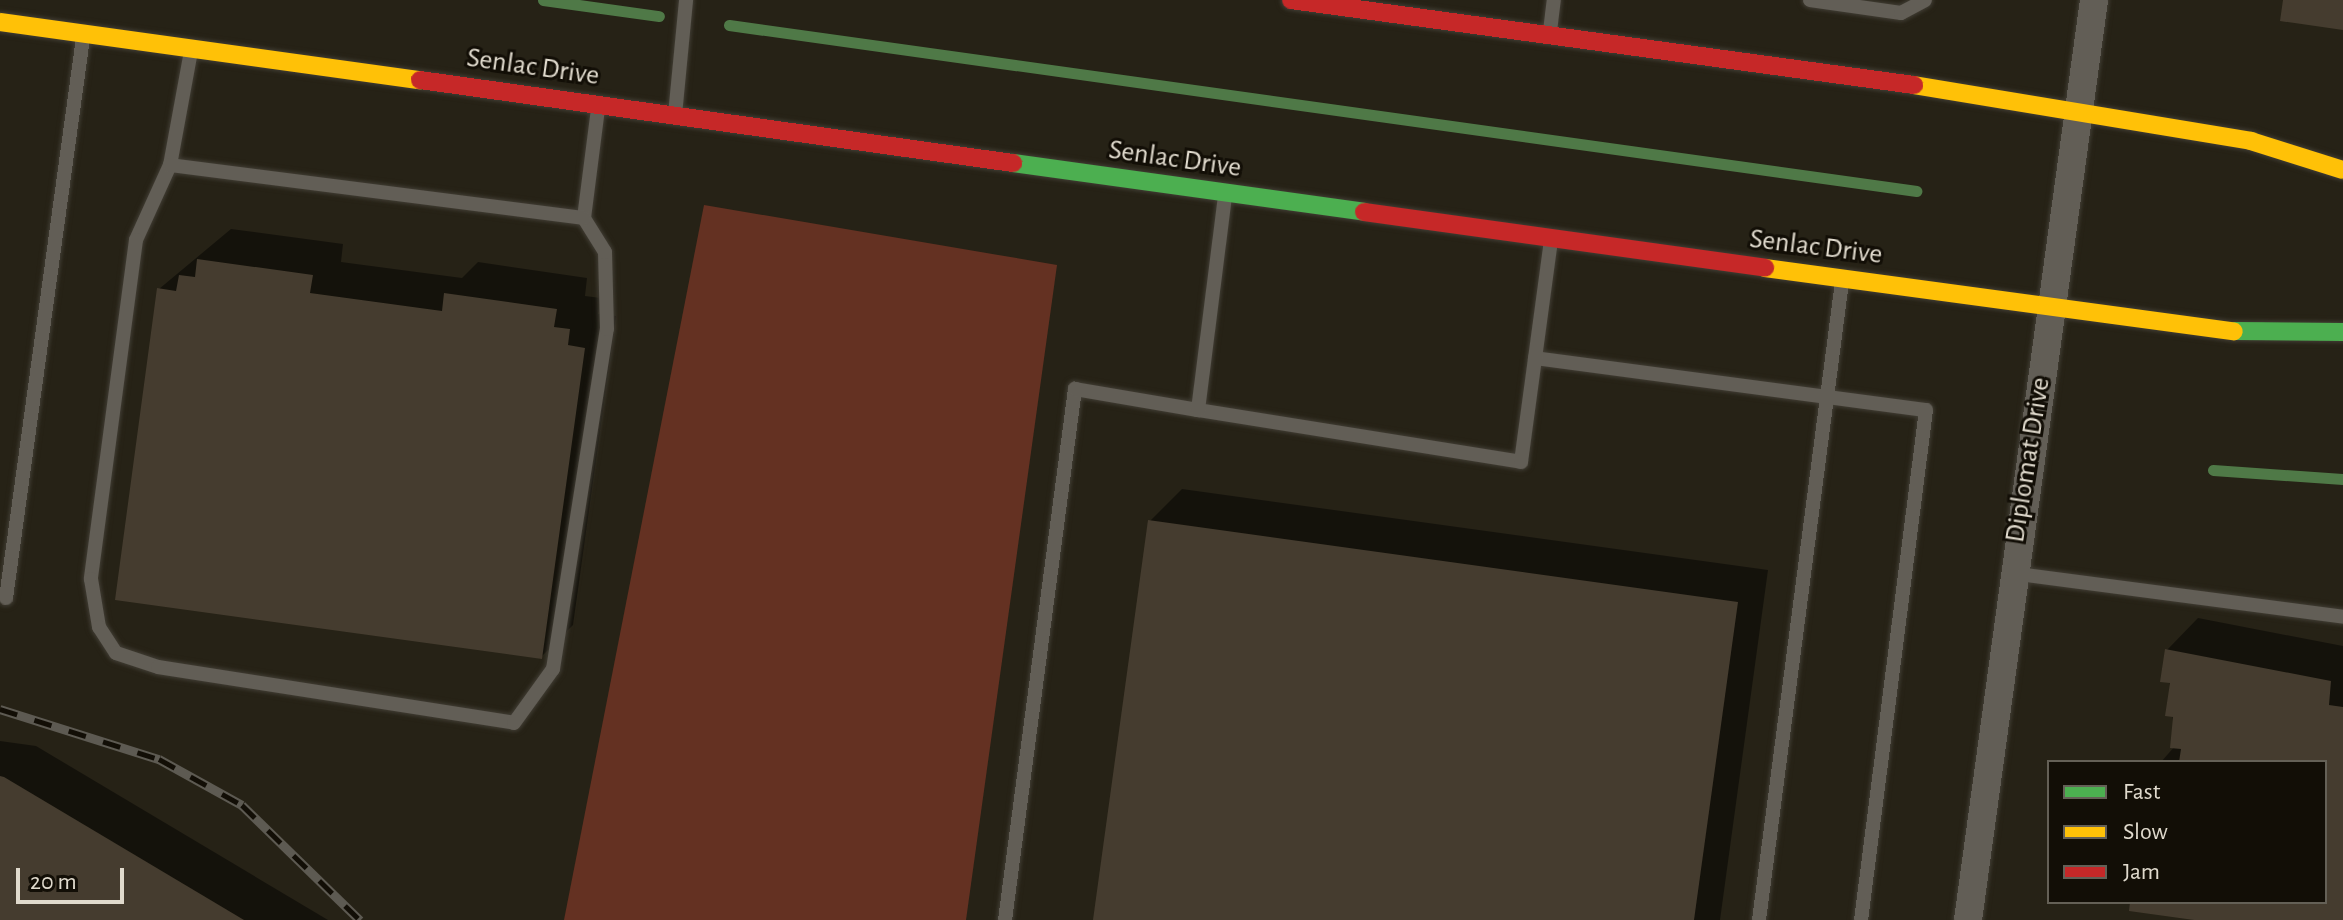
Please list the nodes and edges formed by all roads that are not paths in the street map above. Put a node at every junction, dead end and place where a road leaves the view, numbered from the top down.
1 (686, 0) edge
2 (1291, 0) edge
3 (1554, 0) edge
4 (1810, 0) edge
5 (1925, 0) edge
6 (2094, 0) edge
7 (0, 22) edge
8 (83, 33) junction
9 (1549, 35) junction
10 (192, 48) junction
11 (599, 104) junction
12 (2079, 108) junction
13 (675, 115) junction
14 (170, 165) junction
15 (2343, 170) edge
16 (1225, 195) junction
17 (584, 218) junction
18 (1552, 239) junction
19 (1842, 279) junction
20 (2051, 305) junction
21 (2343, 332) edge
22 (1535, 358) junction
23 (1832, 394) junction
24 (1198, 410) junction
25 (2011, 573) junction
26 (6, 598) dead end
27 (2343, 617) edge
28 (1005, 920) edge
29 (1759, 920) edge
30 (1861, 920) edge
31 (1968, 920) edge

1 - 13 lane
2 - 9 street
3 - 9 lane
4 - 5 lane
6 - 12 street, Diplomat Drive
7 - 8 street, Senlac Drive
8 - 10 street, Senlac Drive
8 - 26 lane
9 - 12 street
10 - 11 street, Senlac Drive
10 - 14 lane
11 - 13 street, Senlac Drive
11 - 17 lane
12 - 15 street
12 - 20 street, Diplomat Drive
13 - 16 street, Senlac Drive
14 - 17 lane
14 - 17 lane
16 - 18 street, Senlac Drive
16 - 24 lane
18 - 19 street, Senlac Drive
18 - 22 lane
19 - 20 street, Senlac Drive
19 - 23 lane
20 - 21 street, Senlac Drive
20 - 25 street, Diplomat Drive
22 - 23 lane
22 - 24 lane
23 - 29 lane
23 - 30 lane
24 - 28 lane
25 - 27 lane
25 - 31 street, Diplomat Drive

